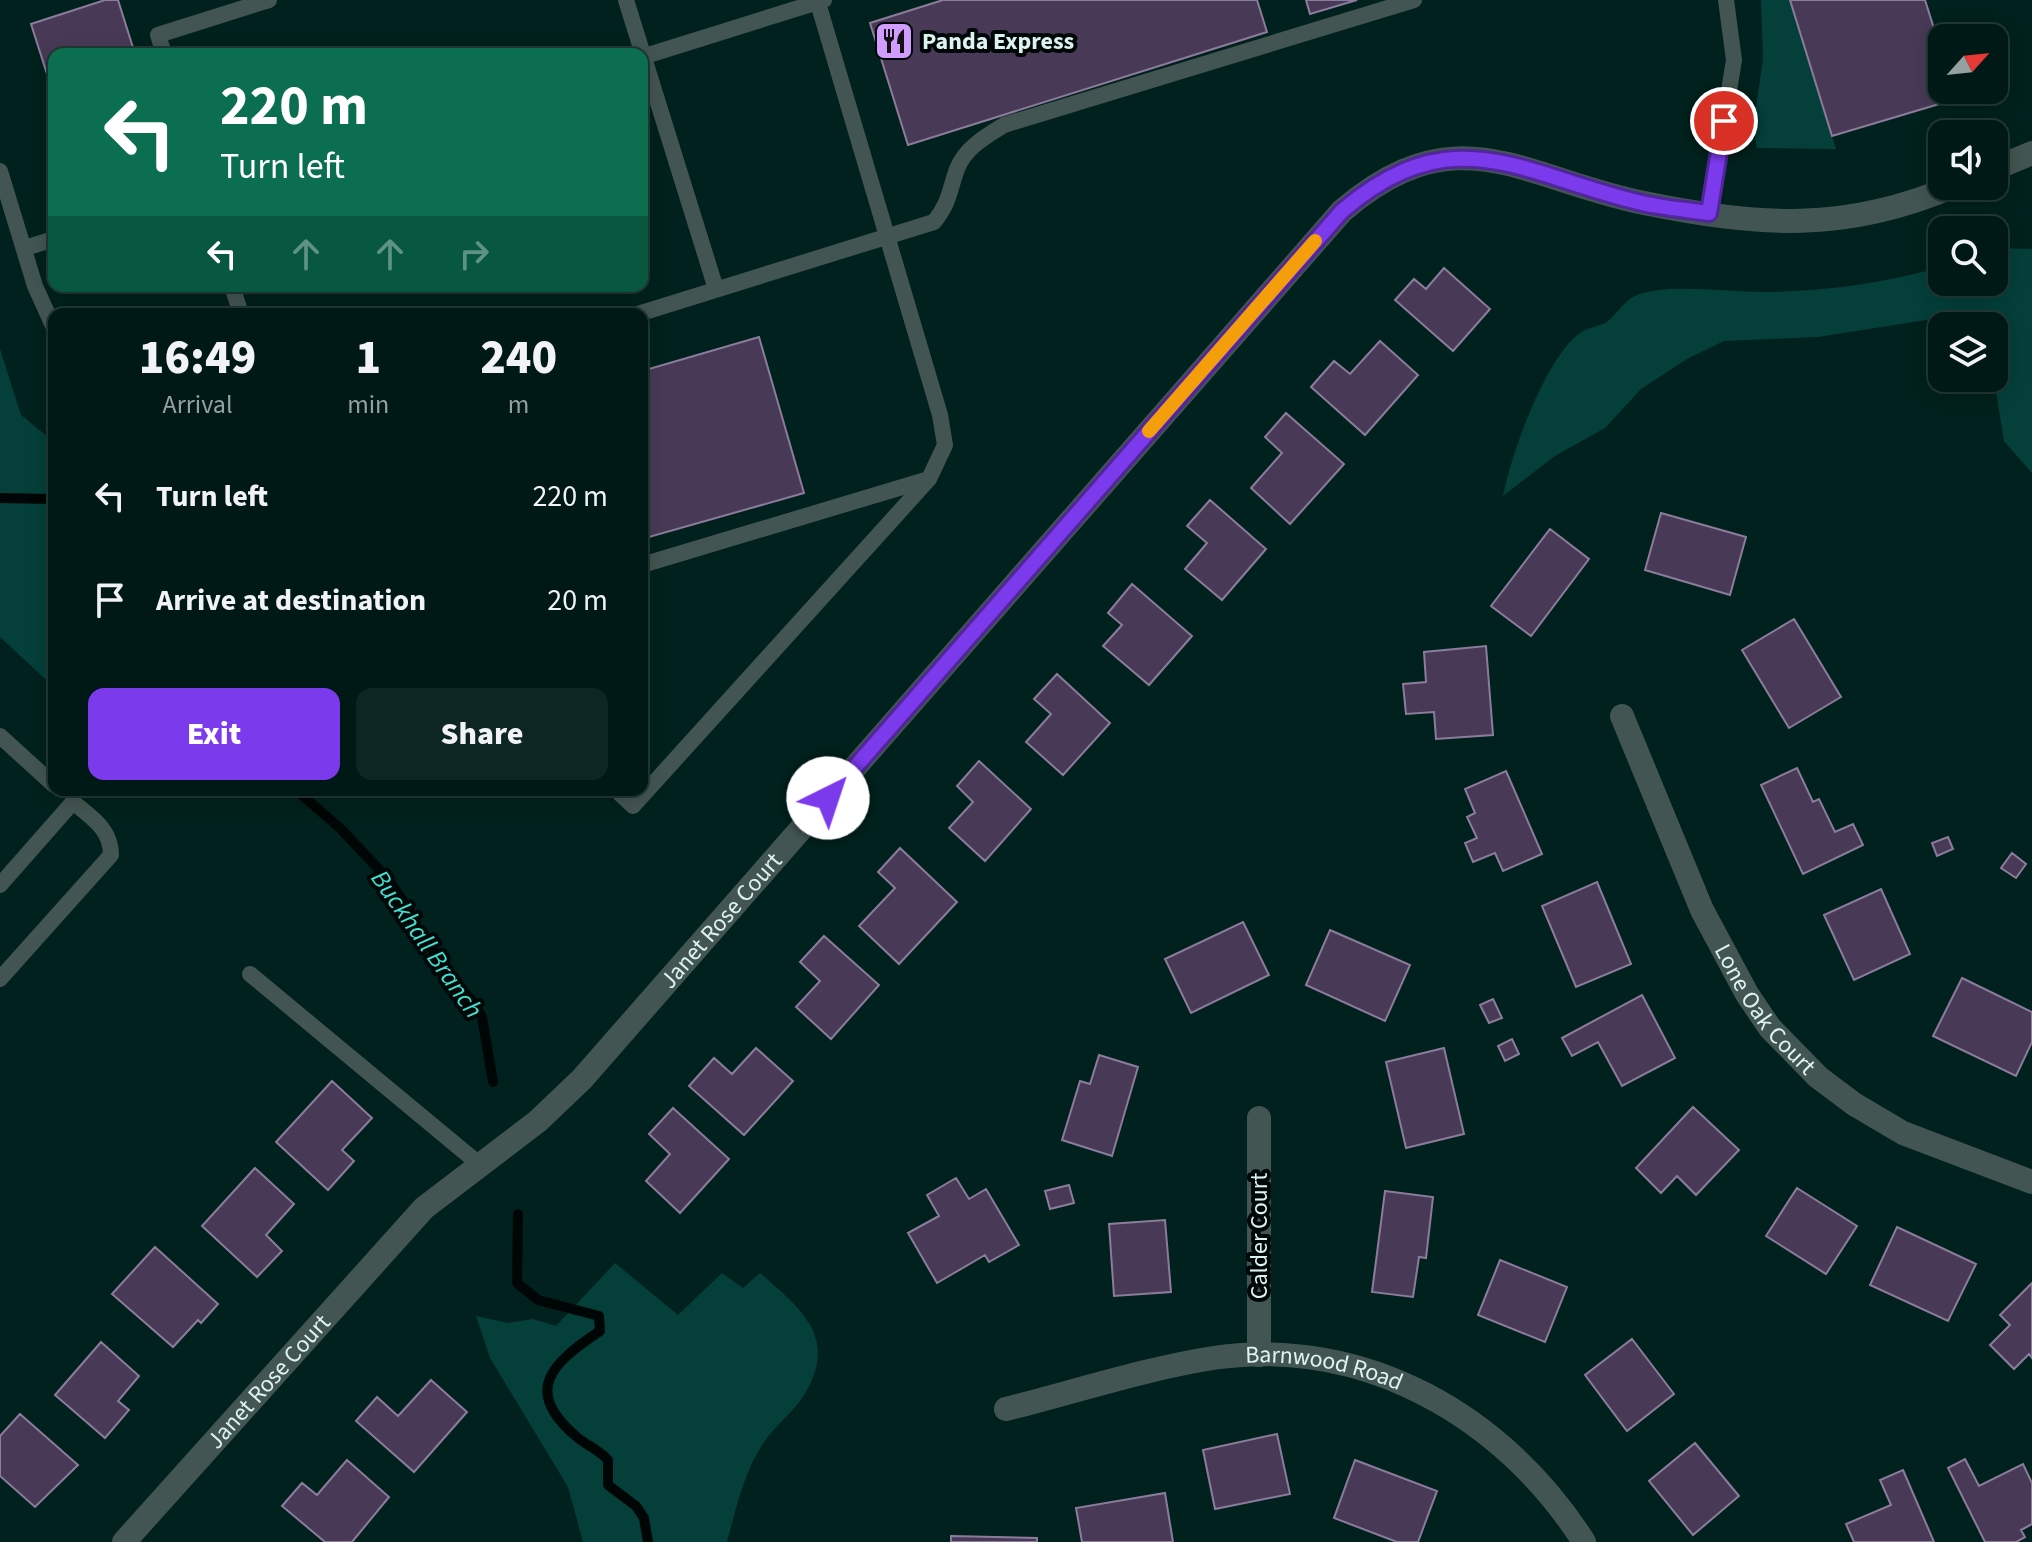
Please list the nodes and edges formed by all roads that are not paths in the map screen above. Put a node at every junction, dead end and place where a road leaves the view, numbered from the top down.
1 (269, 0) edge
2 (626, 0) edge
3 (1414, 0) edge
4 (1726, 0) edge
5 (821, 1) edge
6 (162, 48) edge
7 (640, 48) edge
8 (648, 55) edge
9 (648, 73) edge
10 (2032, 153) edge
11 (2008, 163) edge
12 (0, 171) edge
13 (1928, 195) edge
14 (1709, 213) junction
15 (887, 237) junction
16 (48, 241) edge
17 (25, 248) junction
18 (716, 289) junction
19 (648, 311) edge
20 (48, 318) edge
21 (929, 479) junction
22 (648, 563) edge
23 (1622, 716) dead end
24 (0, 736) edge
25 (48, 780) edge
26 (648, 789) edge
27 (66, 796) edge
28 (622, 796) edge
29 (642, 796) edge
30 (73, 802) junction
31 (0, 885) edge
32 (250, 974) dead end
33 (0, 979) edge
34 (1259, 1118) dead end
35 (479, 1164) junction
36 (2032, 1182) edge
37 (1259, 1355) junction
38 (1006, 1409) dead end
39 (124, 1542) edge
40 (1584, 1542) edge

1 - 6 lane
2 - 7 lane
3 - 15 lane
4 - 14 lane
5 - 8 lane
5 - 15 lane
9 - 18 lane
10 - 11 street
12 - 17 lane
13 - 14 street, Janet Rose Court
14 - 35 street, Janet Rose Court
15 - 18 lane
15 - 21 lane
16 - 17 lane
17 - 20 lane
18 - 19 lane
21 - 22 lane
21 - 26 lane
23 - 36 street, Lone Oak Court
24 - 25 lane
27 - 30 lane
28 - 29 lane
30 - 31 lane
30 - 33 lane
32 - 35 lane
34 - 37 street, Calder Court
35 - 39 street, Janet Rose Court
37 - 38 street, Barnwood Road
37 - 40 street, Barnwood Road

